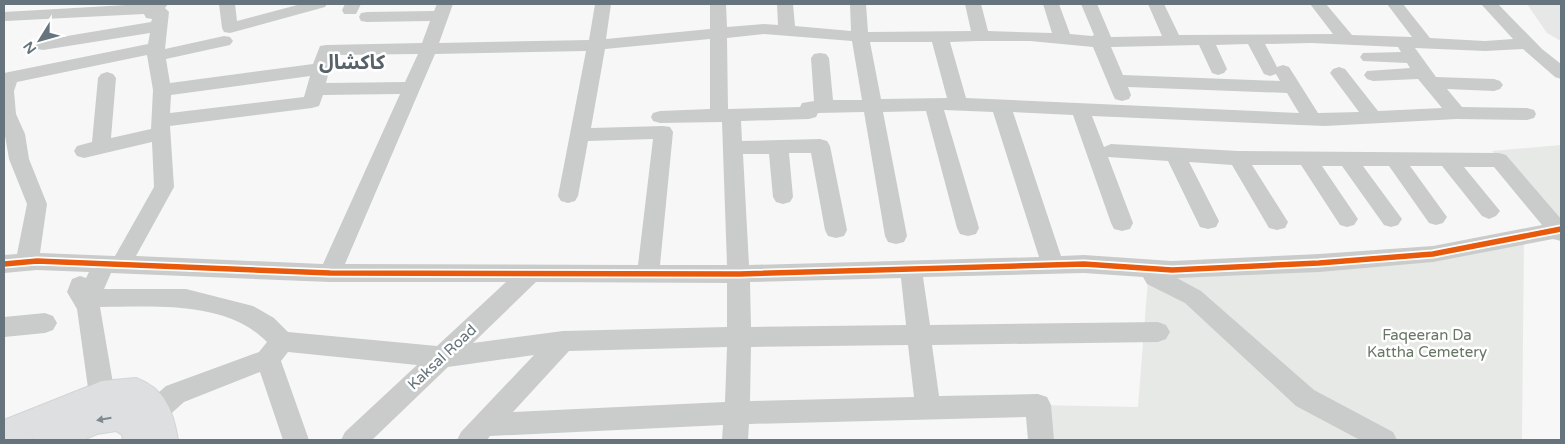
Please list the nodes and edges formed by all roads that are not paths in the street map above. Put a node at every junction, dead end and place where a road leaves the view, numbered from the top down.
1 (227, 4) edge
2 (602, 4) edge
3 (718, 4) edge
4 (785, 4) edge
5 (858, 4) edge
6 (973, 4) edge
7 (1051, 4) edge
8 (1089, 4) edge
9 (1156, 4) edge
10 (1318, 4) edge
11 (1395, 4) edge
12 (1489, 4) edge
13 (308, 5) edge
14 (52, 9) edge
15 (443, 10) edge
16 (8, 13) edge
17 (158, 13) edge
18 (367, 17) dead end
19 (787, 31) junction
20 (719, 33) junction
21 (860, 37) junction
22 (981, 37) junction
23 (940, 38) junction
24 (1063, 39) junction
25 (1254, 39) junction
26 (1346, 39) junction
27 (1173, 40) junction
28 (1205, 40) junction
29 (224, 41) dead end
30 (1098, 42) junction
31 (1403, 42) junction
32 (1425, 43) junction
33 (597, 44) junction
34 (1527, 44) junction
35 (43, 45) dead end
36 (429, 48) junction
37 (156, 51) junction
38 (820, 58) dead end
39 (1371, 66) dead end
40 (320, 69) junction
41 (1218, 69) dead end
42 (1422, 71) junction
43 (1561, 72) edge
44 (1339, 73) dead end
45 (6, 78) edge
46 (106, 78) dead end
47 (1117, 82) junction
48 (1494, 85) dead end
49 (1236, 86) junction
50 (1293, 87) junction
51 (411, 88) junction
52 (314, 89) junction
53 (162, 90) junction
54 (933, 104) junction
55 (958, 104) junction
56 (872, 105) junction
57 (824, 106) junction
58 (1001, 106) junction
59 (1080, 109) junction
60 (1129, 111) junction
61 (1457, 113) junction
62 (1527, 114) dead end
63 (725, 115) junction
64 (1252, 116) junction
65 (660, 117) dead end
66 (1373, 117) junction
67 (1312, 119) junction
68 (160, 127) junction
69 (579, 135) junction
70 (778, 147) junction
71 (733, 148) junction
72 (1111, 151) dead end
73 (1175, 154) junction
74 (1238, 158) junction
75 (1306, 158) junction
76 (1347, 158) junction
77 (1394, 159) junction
78 (1447, 160) junction
79 (11, 161) edge
80 (568, 196) dead end
81 (783, 197) dead end
82 (1489, 211) dead end
83 (1436, 217) dead end
84 (1347, 219) dead end
85 (1391, 219) dead end
86 (1208, 221) dead end
87 (1277, 222) dead end
88 (1122, 223) dead end
89 (968, 228) dead end
90 (836, 230) dead end
91 (1560, 230) edge
92 (896, 236) dead end
93 (27, 262) junction
94 (4, 264) edge
95 (103, 264) junction
96 (1053, 265) junction
97 (911, 269) junction
98 (1151, 269) junction
99 (330, 273) junction
100 (530, 274) junction
101 (648, 274) junction
102 (740, 274) junction
103 (45, 323) dead end
104 (4, 326) edge
105 (1158, 332) dead end
106 (920, 336) junction
107 (739, 337) junction
108 (563, 342) junction
109 (275, 350) junction
110 (443, 357) junction
111 (102, 395) junction
112 (928, 409) junction
113 (738, 413) junction
114 (148, 430) edge
115 (538, 431) edge
116 (478, 433) edge
117 (4, 435) edge
118 (49, 440) edge
119 (296, 440) edge
120 (354, 440) edge
121 (735, 440) edge
122 (1041, 440) edge
123 (1384, 440) edge

1 - 13 street
2 - 33 street
3 - 20 street
4 - 19 street
5 - 21 street
6 - 22 street
7 - 24 street
8 - 30 street
9 - 27 street
10 - 26 street
11 - 32 street
12 - 34 street
14 - 16 street
14 - 17 street
15 - 18 street
15 - 36 street
17 - 35 street
17 - 37 street
19 - 20 street
19 - 21 street
20 - 33 street
20 - 63 street
21 - 23 street
21 - 56 street
22 - 23 street
22 - 24 street
23 - 55 street
24 - 30 street
25 - 26 street
25 - 28 street
25 - 50 street
26 - 31 street
27 - 28 street
27 - 30 street
28 - 41 street
29 - 37 street
30 - 47 street
31 - 32 street
31 - 42 street
32 - 34 street
33 - 36 street
33 - 69 street
34 - 43 street
36 - 40 street
36 - 51 street
37 - 45 street
37 - 53 street
38 - 57 street
39 - 42 street
40 - 52 street
40 - 53 street
42 - 48 street
42 - 61 street
44 - 66 street
45 - 79 street
46 - 68 street
47 - 49 street
47 - 60 street
49 - 50 street
49 - 64 street
50 - 67 street
51 - 52 street
51 - 99 street
52 - 68 street
53 - 68 street
54 - 55 street
54 - 56 street
54 - 89 street
55 - 58 street
56 - 57 street
56 - 92 street
57 - 63 street
58 - 59 street
58 - 96 street
59 - 60 street
59 - 88 street
60 - 64 street
61 - 62 street
61 - 66 street
63 - 65 street
63 - 71 street
64 - 67 street
66 - 67 street
68 - 95 street
69 - 80 street
69 - 101 street
70 - 71 street
70 - 81 street
70 - 90 street
71 - 102 street
72 - 73 street
73 - 74 street
73 - 86 street
74 - 75 street
74 - 87 street
75 - 76 street
75 - 84 street
76 - 77 street
76 - 85 street
77 - 78 street
77 - 83 street
78 - 82 street
78 - 91 street
79 - 93 street
91 - 98 street
93 - 94 street
93 - 95 street
95 - 99 street
95 - 109 street
95 - 111 street
96 - 97 street
96 - 98 street
97 - 102 street
97 - 106 street
98 - 123 street
99 - 100 street
100 - 101 street
100 - 110 street, Kaksal Road
101 - 102 street
102 - 107 street
103 - 104 street
105 - 106 street
106 - 107 street
106 - 112 street
107 - 108 street
107 - 113 street
108 - 110 street
108 - 116 street
109 - 110 street
109 - 114 street
109 - 119 street
110 - 120 street, Kaksal Road
111 - 114 main road
111 - 117 main road
112 - 113 street
112 - 122 street
113 - 115 street
113 - 121 street
114 -> 118 main road
115 - 116 street

